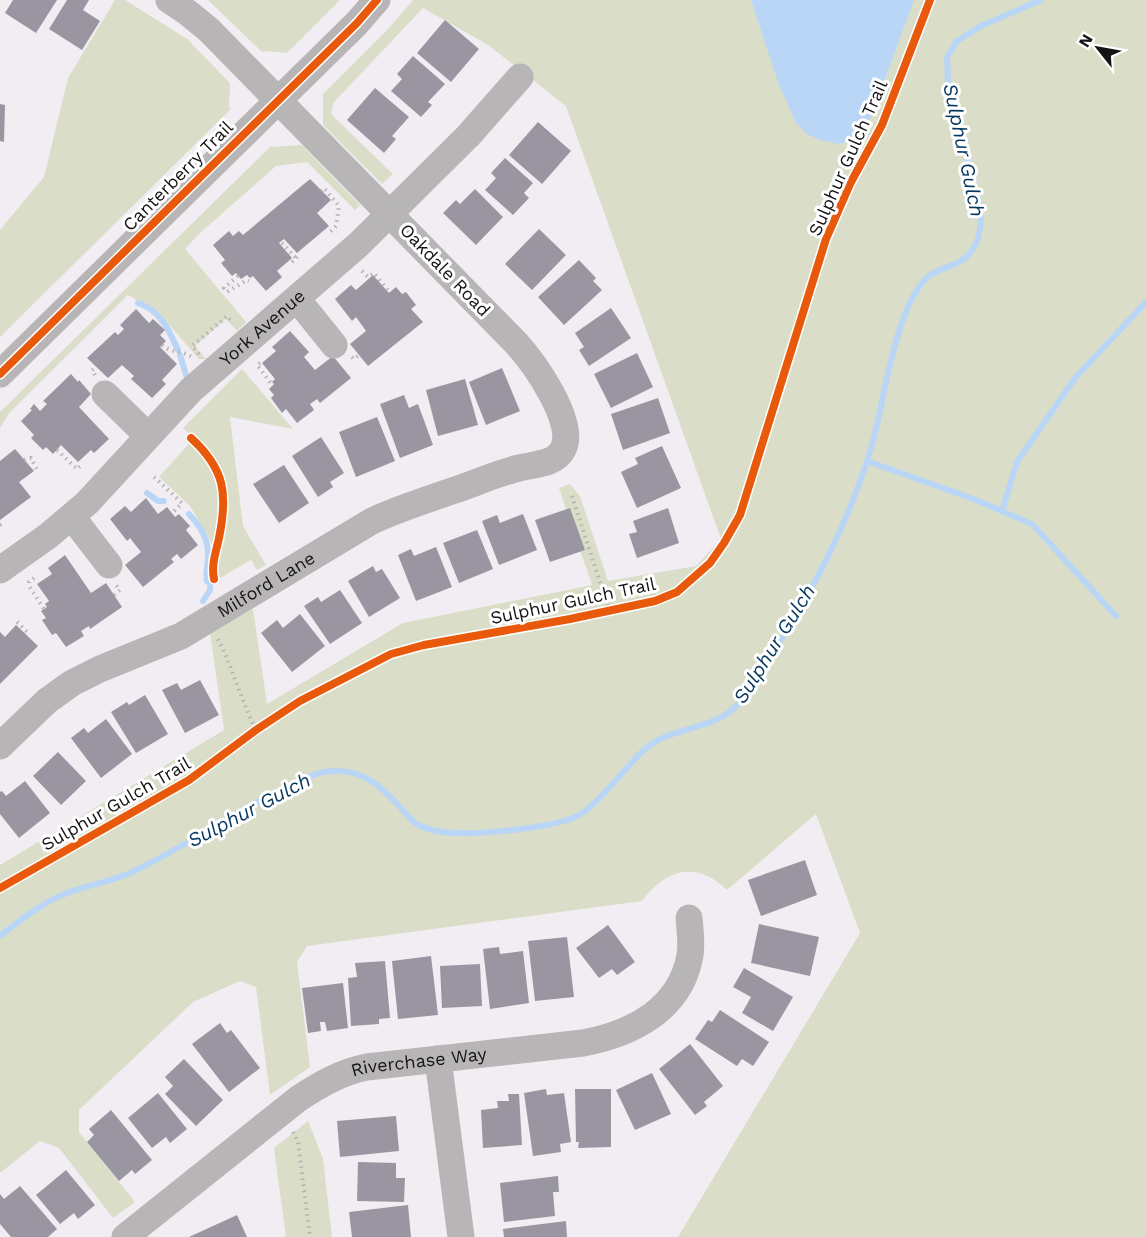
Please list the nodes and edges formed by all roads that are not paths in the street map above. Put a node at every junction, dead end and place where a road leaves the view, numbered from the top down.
1 (169, 0) edge
2 (377, 0) edge
3 (520, 77) dead end
4 (278, 99) junction
5 (390, 213) junction
6 (297, 299) junction
7 (334, 345) dead end
8 (0, 374) edge
9 (105, 394) dead end
10 (148, 436) junction
11 (552, 461) joint
12 (72, 517) junction
13 (109, 565) dead end
14 (0, 570) edge
15 (0, 746) edge
16 (689, 918) dead end
17 (438, 1059) junction
18 (125, 1237) edge
19 (461, 1237) edge

1 - 4 street, Oakdale Road
2 - 4 street, Canterberry Trail
3 - 5 street, York Avenue
4 - 5 street, Oakdale Road
4 - 8 street, Canterberry Trail
5 - 6 street, York Avenue
5 - 11 street, Oakdale Road
6 - 7 street
6 - 10 street, York Avenue
9 - 10 street
10 - 12 street, York Avenue
11 - 15 street, Milford Lane
12 - 13 street
12 - 14 street, York Avenue
16 - 17 street, Riverchase Way
17 - 18 street, Riverchase Way
17 - 19 street

